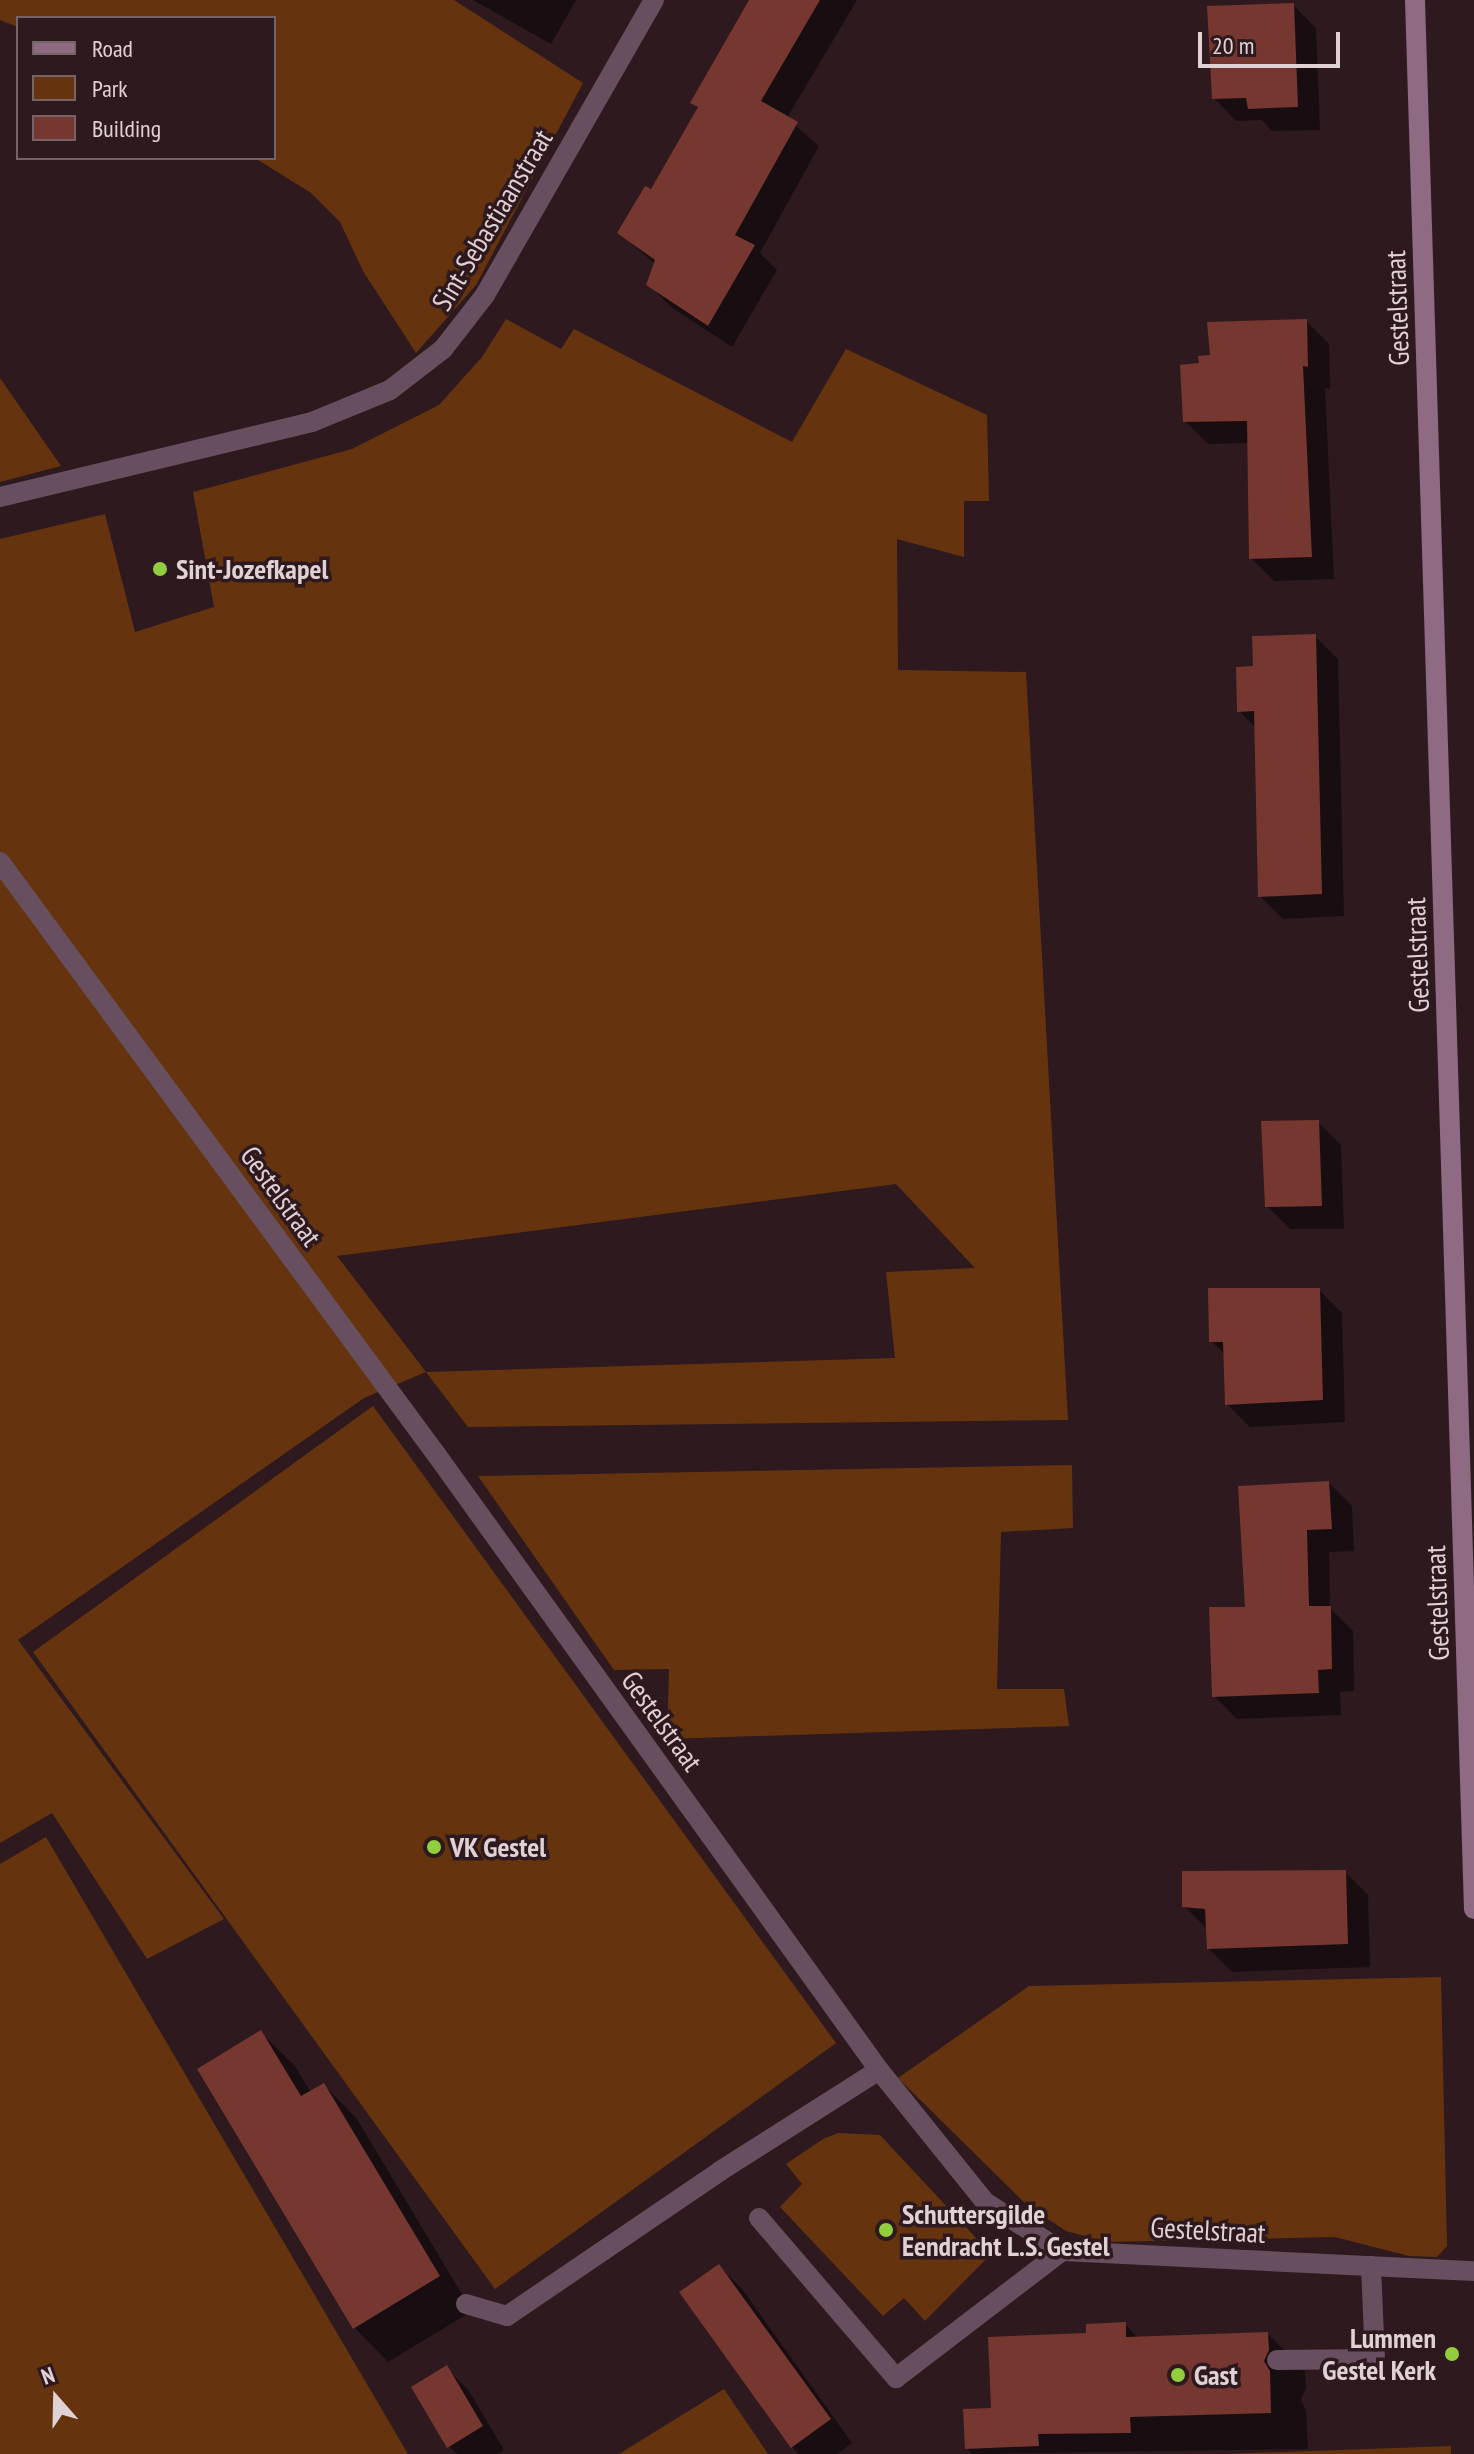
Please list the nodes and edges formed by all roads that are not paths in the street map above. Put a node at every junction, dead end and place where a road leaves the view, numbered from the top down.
1 (654, 0) edge
2 (1415, 0) edge
3 (0, 497) edge
4 (0, 862) edge
5 (1474, 1909) edge
6 (879, 2070) junction
7 (759, 2218) dead end
8 (1062, 2251) junction
9 (1371, 2266) junction
10 (1474, 2271) edge
11 (466, 2304) dead end
12 (1277, 2360) dead end

1 - 3 street, Sint-Sebastiaanstraat
2 - 5 main road, Gestelstraat
4 - 6 street, Gestelstraat
6 - 8 street, Gestelstraat
6 - 11 street
7 - 8 street
8 - 9 street, Gestelstraat
9 - 10 street, Gestelstraat
9 - 12 street

